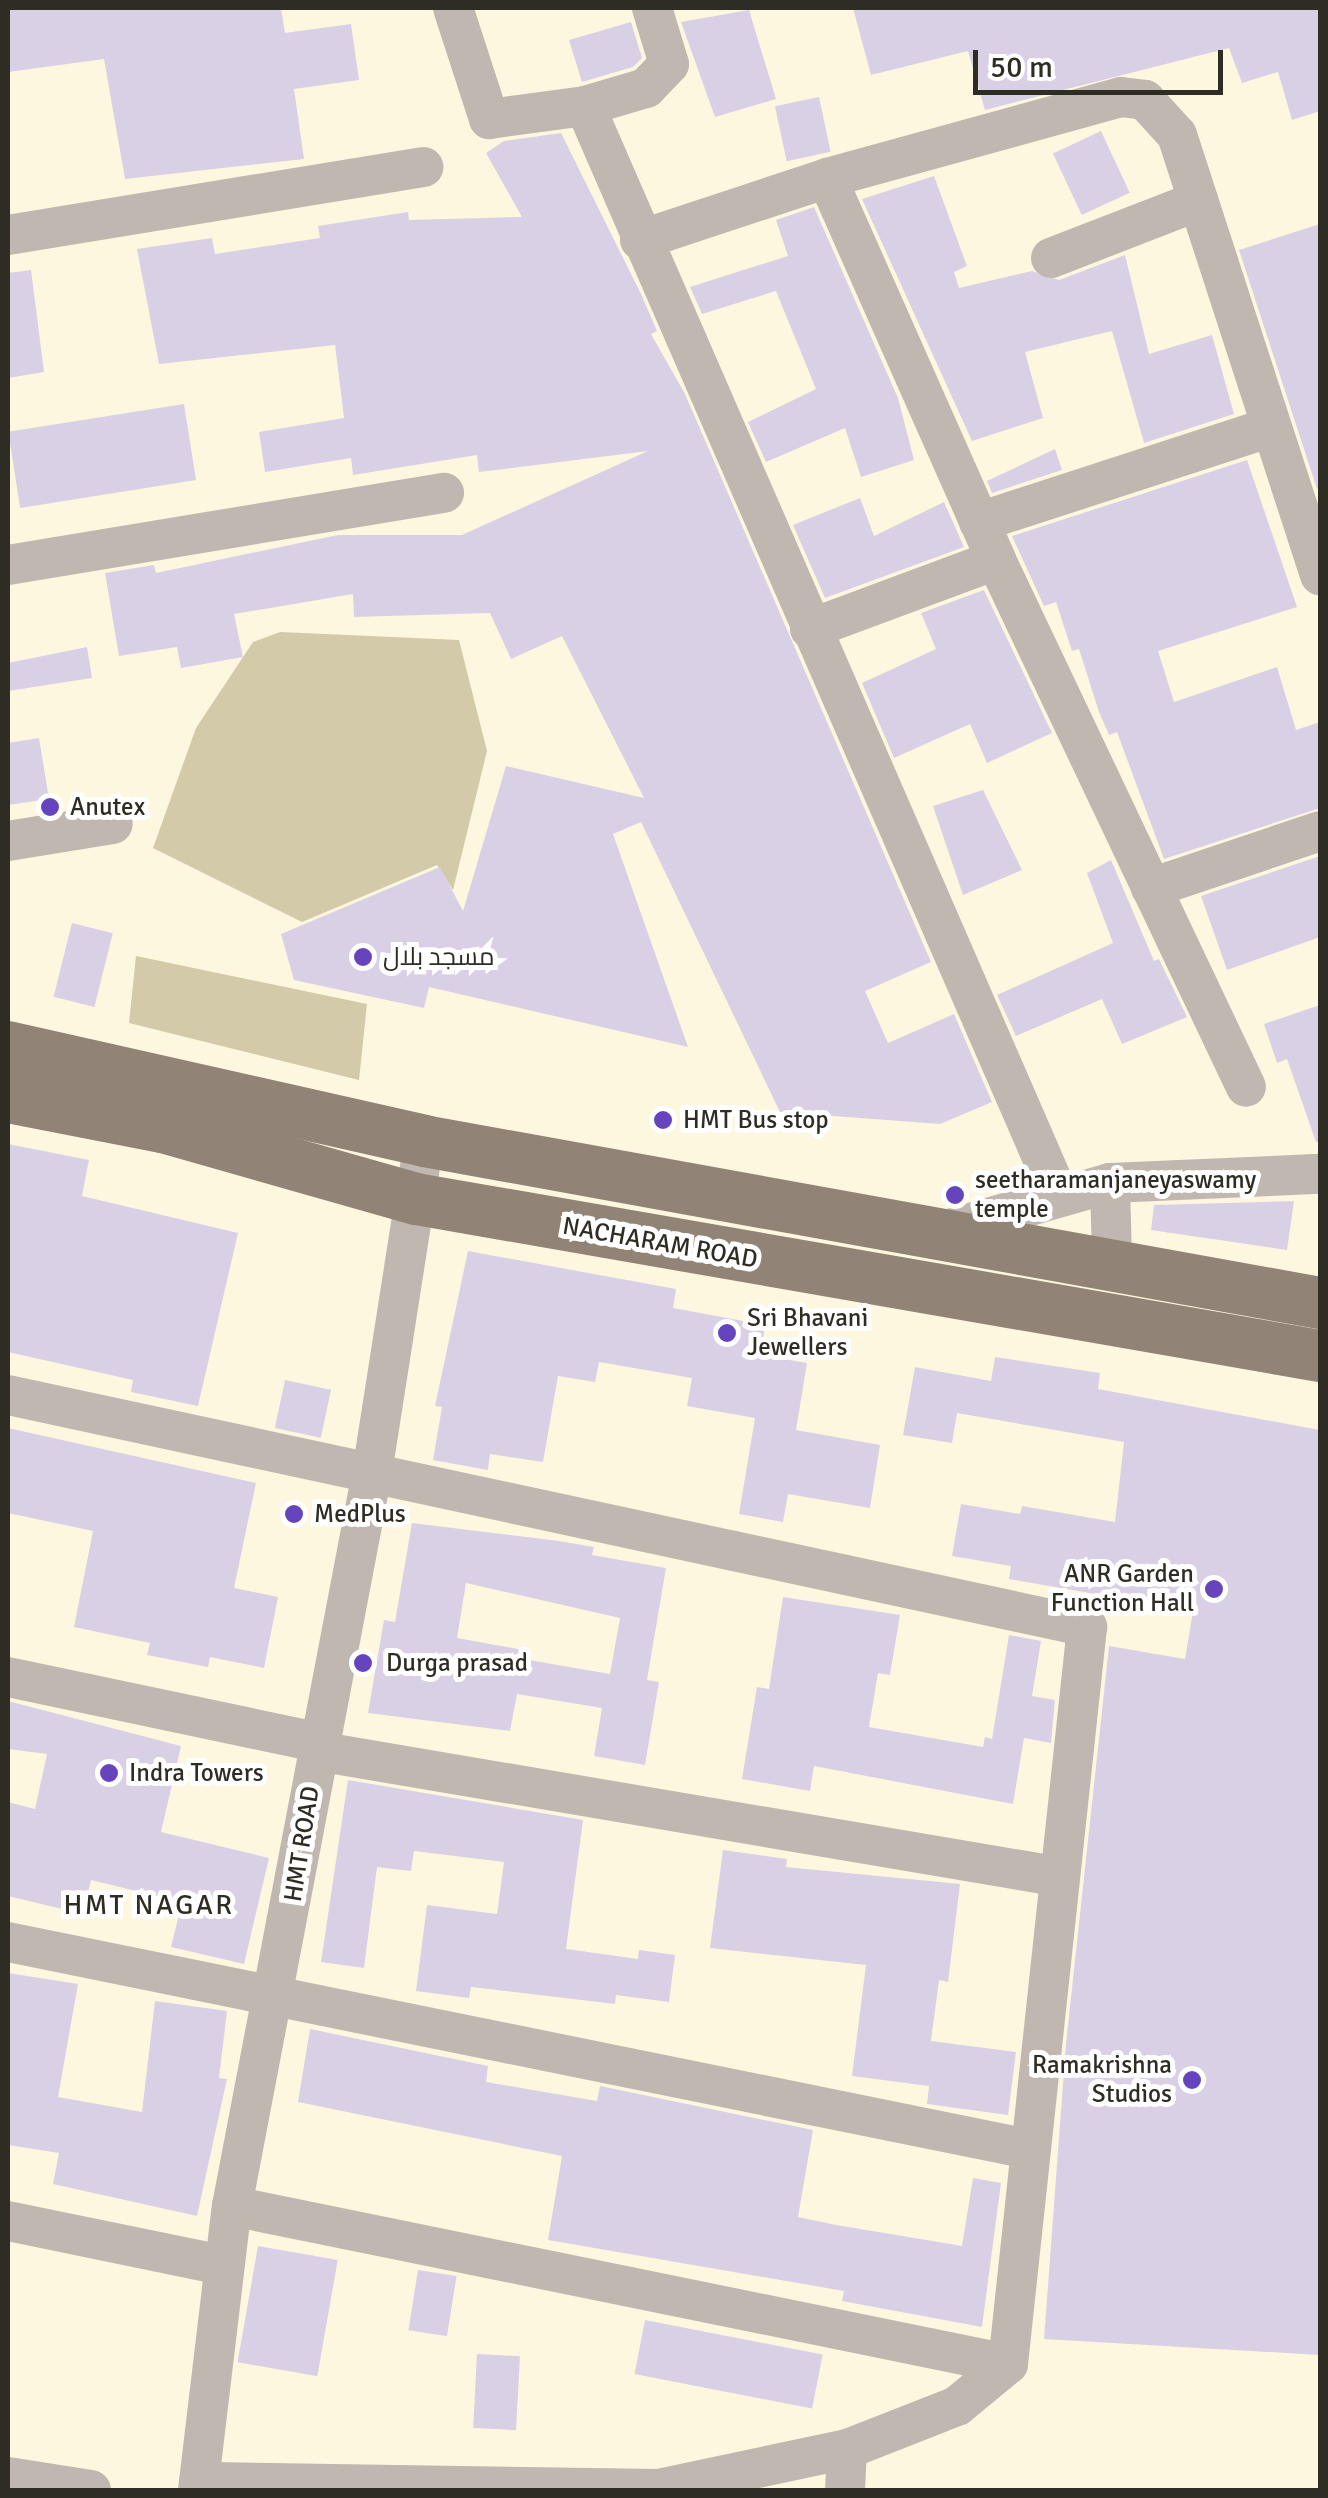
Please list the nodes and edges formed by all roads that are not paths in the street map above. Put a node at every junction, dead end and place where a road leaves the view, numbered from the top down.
1 (452, 8) edge
2 (652, 8) edge
3 (585, 106) junction
4 (423, 166) dead end
5 (827, 178) junction
6 (1198, 202) junction
7 (8, 236) edge
8 (640, 240) junction
9 (1051, 258) dead end
10 (1271, 427) junction
11 (444, 493) dead end
12 (978, 522) junction
13 (996, 560) junction
14 (8, 565) edge
15 (1320, 575) edge
16 (810, 629) junction
17 (114, 824) dead end
18 (1320, 832) edge
19 (8, 841) edge
20 (1152, 888) junction
21 (8, 1047) edge
22 (1246, 1087) dead end
23 (8, 1096) edge
24 (424, 1141) junction
25 (1320, 1174) edge
26 (1110, 1183) junction
27 (1059, 1196) junction
28 (416, 1199) junction
29 (926, 1236) junction
30 (1112, 1262) junction
31 (1320, 1303) edge
32 (1320, 1356) edge
33 (8, 1395) edge
34 (372, 1473) junction
35 (8, 1676) edge
36 (318, 1747) junction
37 (1056, 1876) junction
38 (8, 1942) edge
39 (276, 1998) junction
40 (1028, 2150) junction
41 (232, 2206) junction
42 (8, 2222) edge
43 (224, 2265) junction
44 (1008, 2364) junction
45 (847, 2449) junction
46 (8, 2477) edge
47 (199, 2486) edge
48 (492, 2488) edge
49 (91, 2490) edge
50 (658, 2490) edge
51 (845, 2490) edge

1 - 3 street
2 - 3 street
3 - 8 street
4 - 7 street
5 - 6 street
5 - 8 street
5 - 12 street
6 - 9 street
6 - 10 street
8 - 16 street
10 - 12 street
10 - 15 street
11 - 14 street
12 - 13 street
13 - 16 street
13 - 20 street
16 - 27 street
17 - 19 street
18 - 20 street
20 - 22 street
21 - 24 main road
23 - 28 main road, NACHARAM ROAD
24 - 28 street, HMT ROAD
24 - 29 main road
25 - 26 street
26 - 27 street
26 - 30 street
27 - 29 street
28 - 32 main road, NACHARAM ROAD
28 - 34 street, HMT ROAD
29 - 30 main road
30 - 31 main road
33 - 34 street
34 - 36 street, HMT ROAD
34 - 37 street
35 - 36 street
36 - 37 street
36 - 39 street, HMT ROAD
37 - 40 street
38 - 39 street
39 - 40 street
39 - 41 street, HMT ROAD
40 - 44 street
41 - 43 street, HMT ROAD
41 - 44 street
42 - 43 street
43 - 47 street, HMT ROAD
44 - 45 street
45 - 50 street
45 - 51 street
46 - 49 street
47 - 48 street
48 - 50 street

